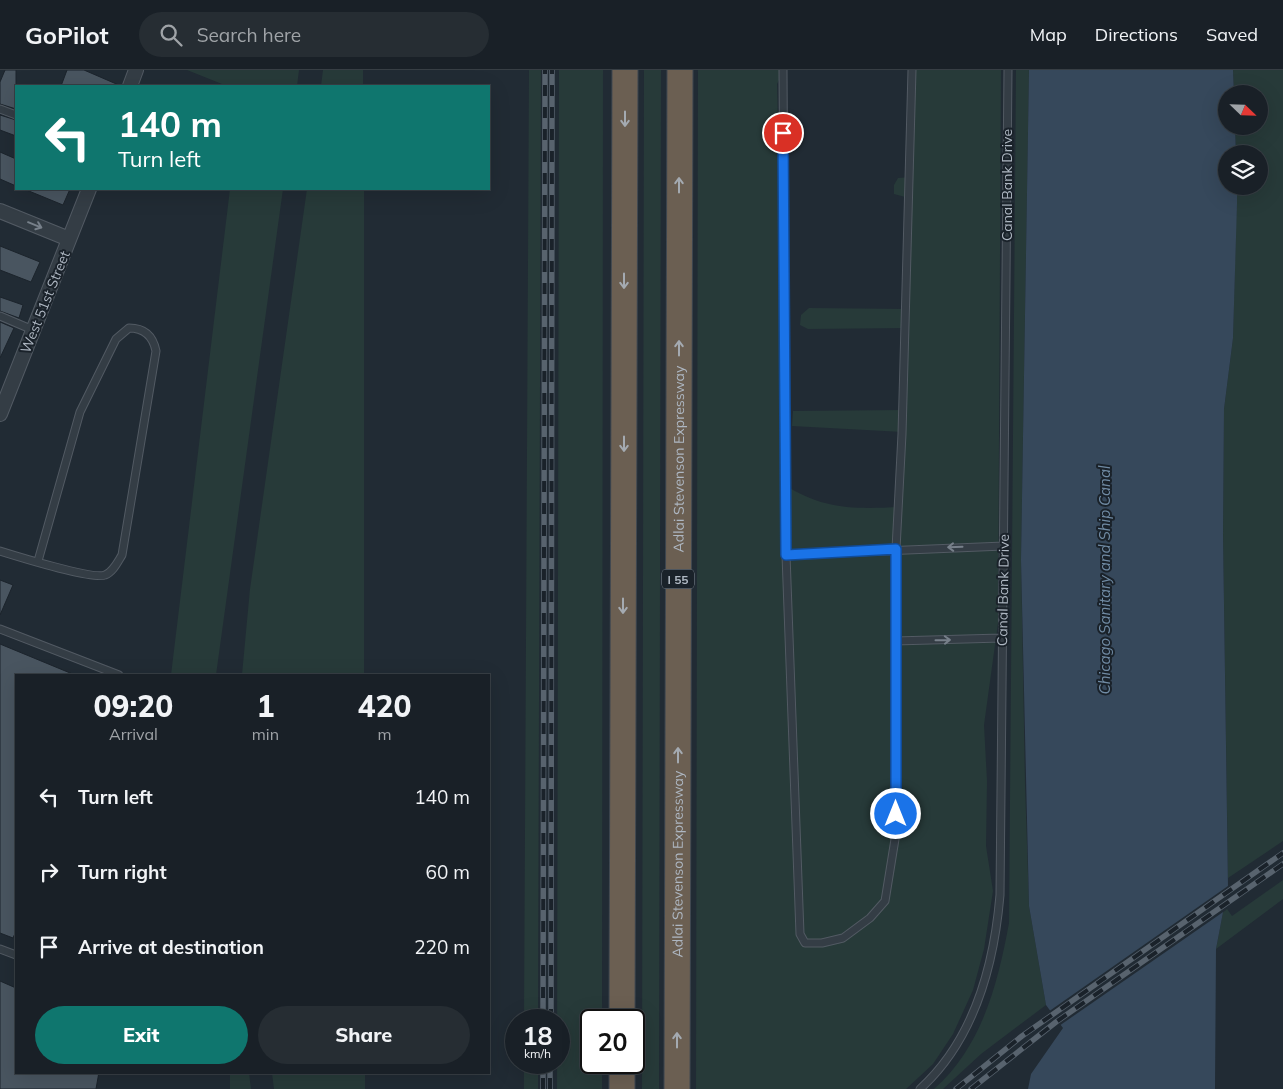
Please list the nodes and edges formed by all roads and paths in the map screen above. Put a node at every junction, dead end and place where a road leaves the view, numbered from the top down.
1 (136, 70) edge
2 (625, 70) edge
3 (680, 70) edge
4 (783, 70) edge
5 (912, 70) edge
6 (1008, 70) edge
7 (130, 85) edge
8 (0, 109) edge
9 (15, 116) edge
10 (89, 190) edge
11 (0, 211) edge
12 (69, 239) junction
13 (0, 316) edge
14 (33, 330) junction
15 (0, 414) edge
16 (1004, 546) junction
17 (896, 549) junction
18 (0, 551) edge
19 (786, 555) junction
20 (38, 561) junction
21 (0, 629) edge
22 (1001, 638) junction
23 (895, 641) junction
24 (116, 674) edge
25 (0, 949) edge
26 (15, 955) edge
27 (622, 1009) edge
28 (622, 1074) edge
29 (622, 1089) edge
30 (677, 1089) edge
31 (920, 1089) edge

1 - 7 street
2 -> 27 highway
30 -> 3 highway, Adlai Stevenson Expressway / I 55
4 - 19 lane
5 - 17 lane
6 - 16 lane, Canal Bank Drive
8 - 9 lane
10 - 12 street, West 51st Street
11 -> 12 street
12 - 14 street, West 51st Street
13 - 14 lane
14 - 15 street, West 51st Street
16 -> 17 lane
16 - 22 lane, Canal Bank Drive
17 - 19 lane
17 - 23 lane
18 - 20 lane
19 - 23 lane
20 - 20 lane
21 - 24 lane
23 -> 22 lane
22 - 31 lane, Canal Bank Drive
25 - 26 lane
28 - 29 highway

